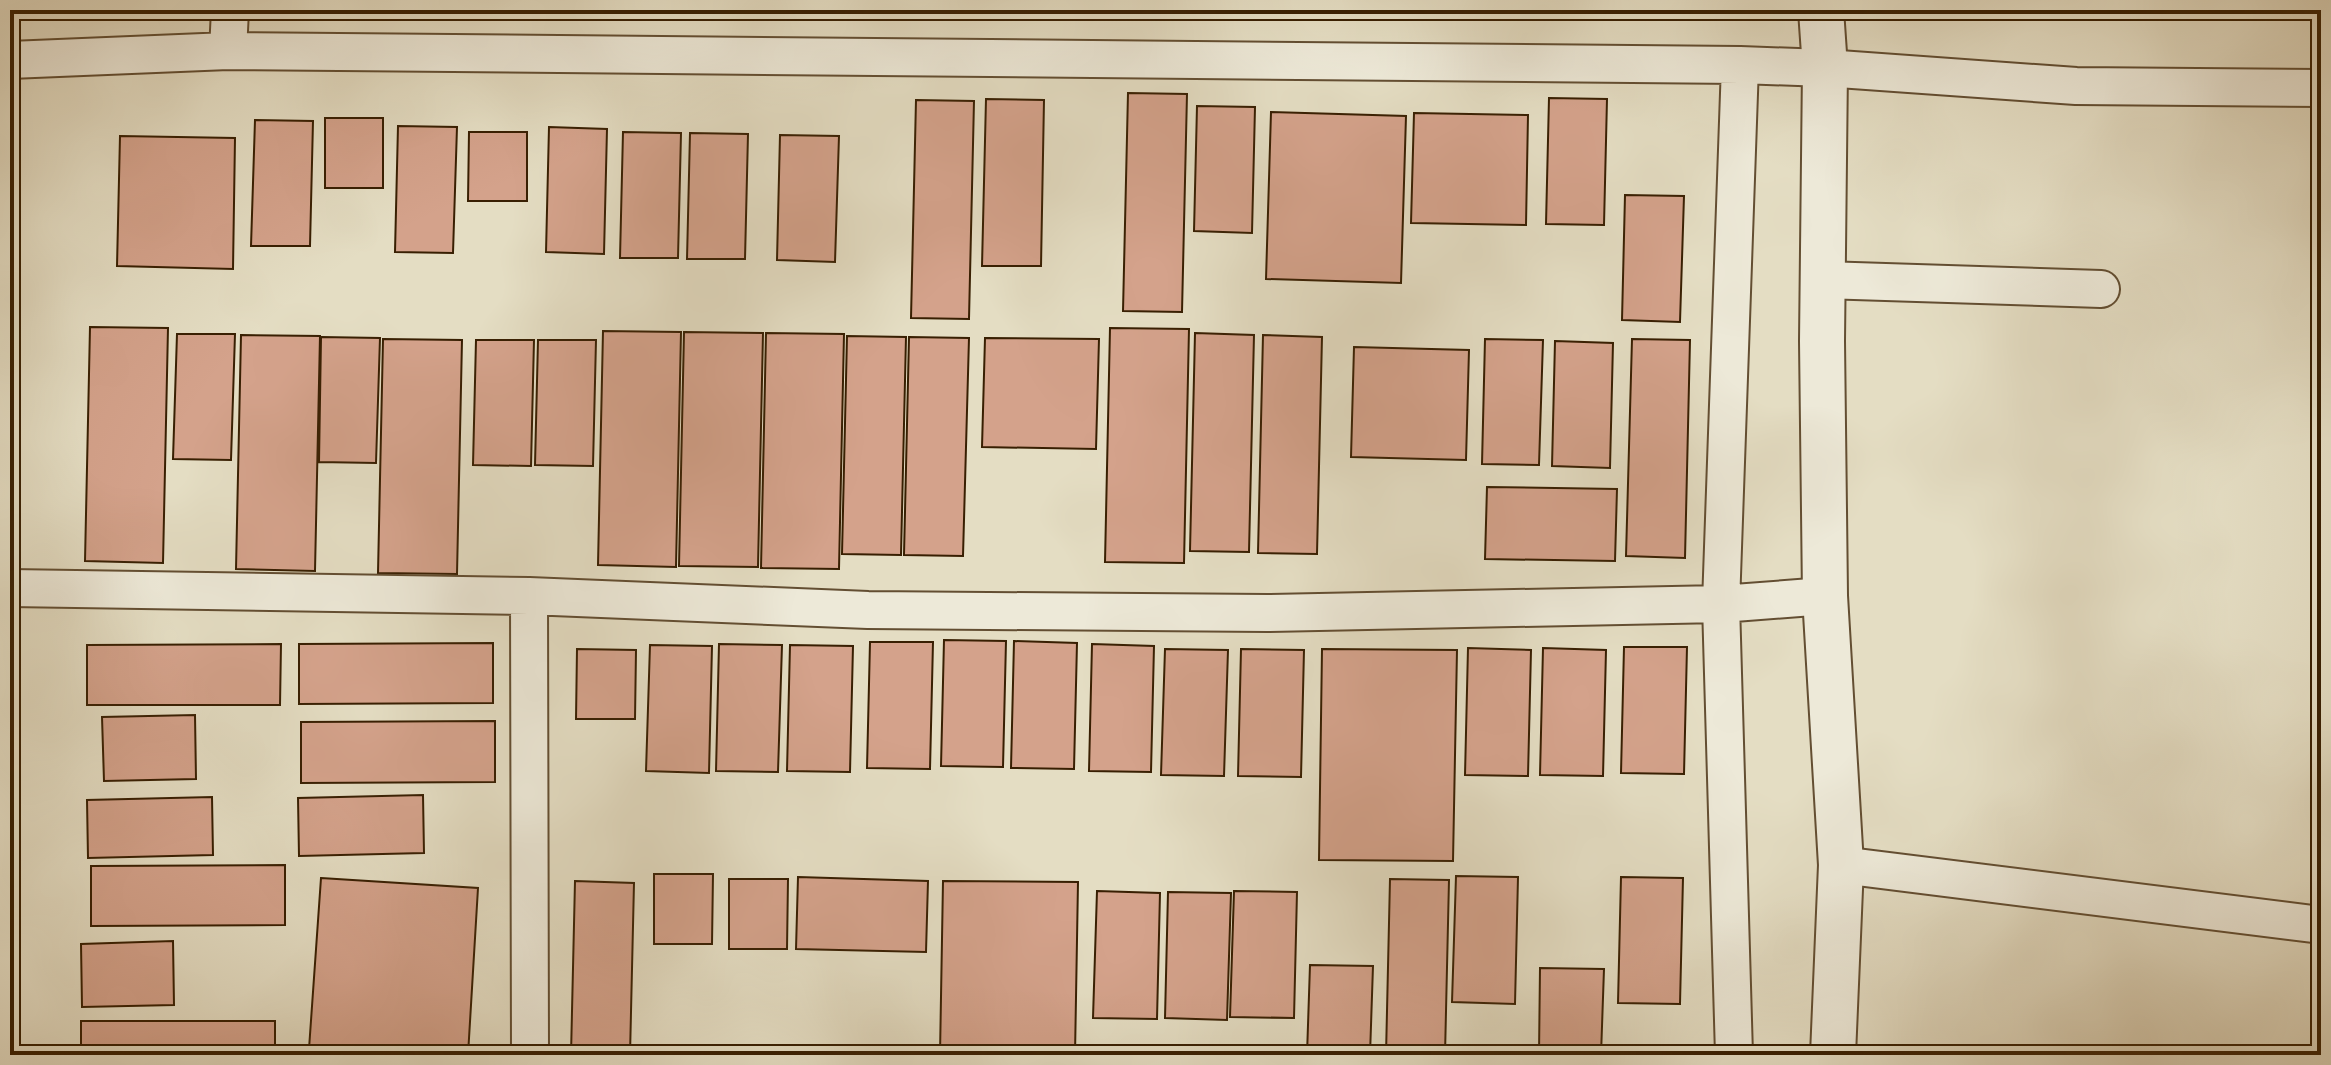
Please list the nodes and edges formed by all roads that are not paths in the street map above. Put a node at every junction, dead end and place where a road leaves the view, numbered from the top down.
1 (230, 10) edge
2 (1821, 10) edge
3 (228, 51) junction
4 (10, 60) edge
5 (1740, 65) junction
6 (1825, 68) junction
7 (2321, 88) edge
8 (1823, 280) junction
9 (2101, 289) dead end
10 (10, 588) edge
11 (529, 596) junction
12 (1825, 596) junction
13 (1721, 604) junction
14 (1841, 865) junction
15 (2321, 925) edge
16 (530, 1055) edge
17 (1734, 1055) edge
18 (1833, 1055) edge

1 - 3 street
2 - 6 street
3 - 4 street
3 - 5 street
5 - 6 street
5 - 13 street
6 - 7 street
6 - 8 street
8 - 9 street
8 - 12 street
10 - 11 street
11 - 13 street
11 - 16 street
12 - 13 street
12 - 14 street
13 - 17 street
14 - 15 street
14 - 18 street

